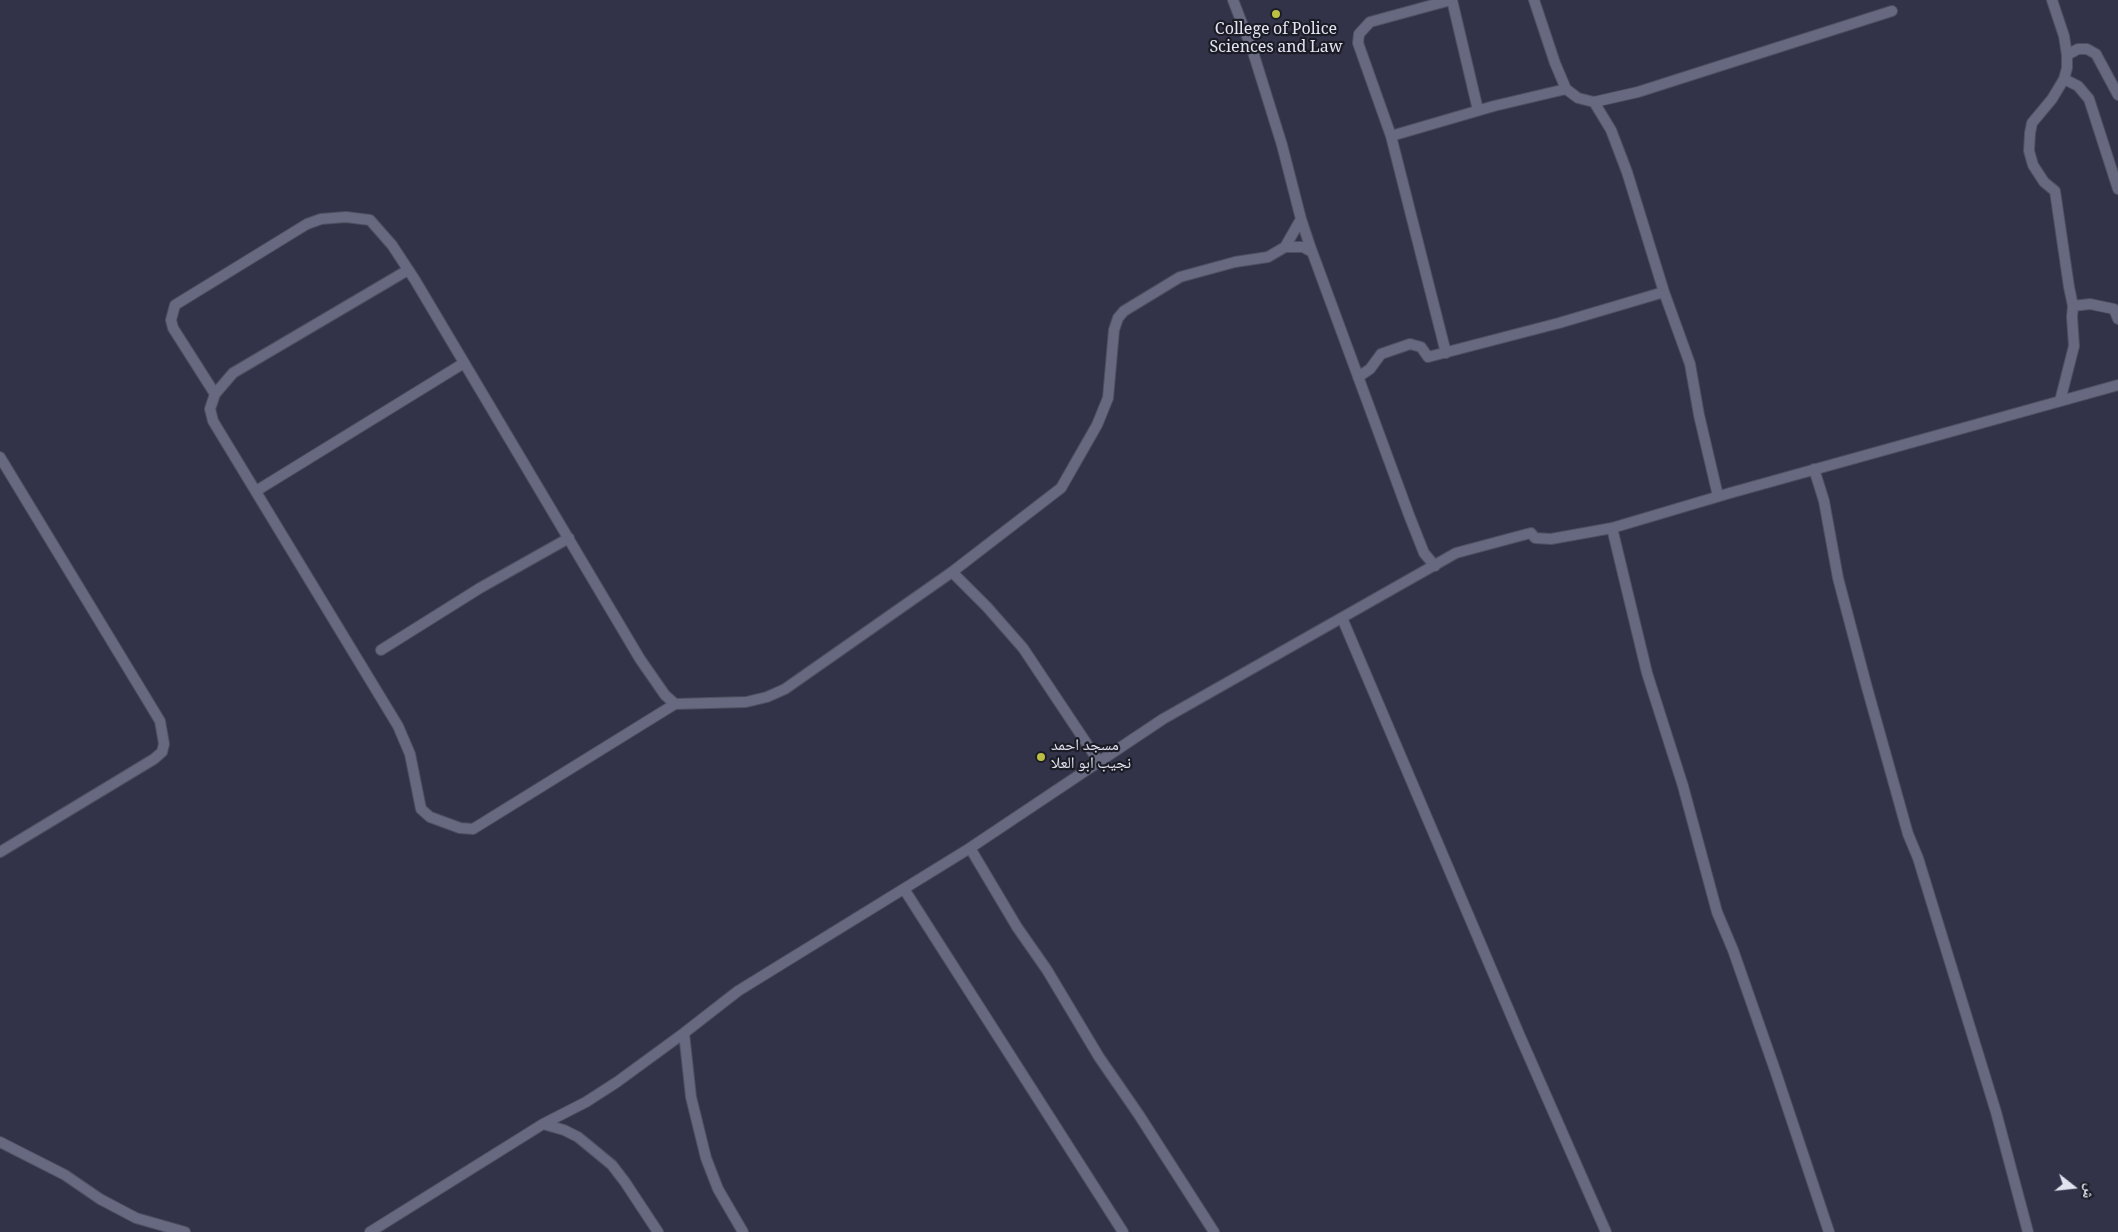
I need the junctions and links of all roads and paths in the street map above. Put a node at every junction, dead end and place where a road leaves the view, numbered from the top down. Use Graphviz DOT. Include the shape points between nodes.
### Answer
graph roads {
  1 [pos="1233,0"];
  2 [pos="1452,0"];
  3 [pos="1534,0"];
  4 [pos="2052,0"];
  5 [pos="1892,11"];
  6 [pos="2067,55"];
  7 [pos="2064,79"];
  8 [pos="1566,89"];
  9 [pos="2118,95"];
  10 [pos="1594,102"];
  11 [pos="1478,110"];
  12 [pos="1391,136"];
  13 [pos="2118,189"];
  14 [pos="1301,219"];
  15 [pos="1285,247"];
  16 [pos="1312,252"];
  17 [pos="408,270"];
  18 [pos="1664,292"];
  19 [pos="2074,306"];
  20 [pos="2118,319"];
  21 [pos="1446,353"];
  22 [pos="464,363"];
  23 [pos="1358,378"];
  24 [pos="2118,385"];
  25 [pos="215,394"];
  26 [pos="2060,401"];
  27 [pos="0,457"];
  28 [pos="1814,469"];
  29 [pos="256,492"];
  30 [pos="1718,496"];
  31 [pos="1612,528"];
  32 [pos="569,538"];
  33 [pos="1435,566"];
  34 [pos="952,572"];
  35 [pos="1342,618"];
  36 [pos="381,650"];
  37 [pos="675,704"];
  38 [pos="1099,762"];
  39 [pos="970,848"];
  40 [pos="0,852"];
  41 [pos="904,889"];
  42 [pos="684,1033"];
  43 [pos="543,1124"];
  44 [pos="0,1142"];
  45 [pos="184,1232"];
  46 [pos="370,1232"];
  47 [pos="658,1232"];
  48 [pos="743,1232"];
  49 [pos="1123,1232"];
  50 [pos="1214,1232"];
  51 [pos="1606,1232"];
  52 [pos="1829,1232"];
  53 [pos="2028,1232"];
  1 -- 14 [label="street" via="1282,145"];
  2 -- 11 [label="street"];
  2 -- 12 [label="street" via="1370,22 1359,34 1358,43"];
  3 -- 8 [label="street"];
  4 -- 6 [label="street"];
  5 -- 10 [label="street" via="1638,92"];
  6 -- 7 [label="street"];
  6 -- 9 [label="street" via="2078,49 2096,54"];
  7 -- 13 [label="street" via="2078,86 2089,99"];
  7 -- 19 [label="street" via="2032,122 2029,151 2044,182 2055,191"];
  8 -- 10 [label="street" via="1578,98"];
  8 -- 11 [label="street"];
  10 -- 18 [label="street" via="1610,130 1627,172"];
  11 -- 12 [label="street"];
  12 -- 21 [label="street"];
  14 -- 15 [label="street"];
  14 -- 16 [label="street"];
  15 -- 16 [label="street" via="1303,247"];
  15 -- 34 [label="street" via="1268,256 1180,277 1124,311 1114,330 1108,398 1098,425 1071,473 1047,500"];
  16 -- 23 [label="street"];
  17 -- 22 [label="street"];
  17 -- 25 [label="street" via="233,374"];
  17 -- 25 [label="street" via="370,220 346,217 321,219 307,224 182,300 172,312 173,328"];
  18 -- 21 [label="street" via="1559,324"];
  18 -- 30 [label="street" via="1690,364"];
  19 -- 20 [label="street" via="2090,304 2114,309"];
  19 -- 26 [label="street" via="2074,346"];
  21 -- 23 [label="street" via="1428,357 1421,347 1410,344 1381,354"];
  22 -- 29 [label="street"];
  22 -- 32 [label="street"];
  23 -- 33 [label="street" via="1424,553"];
  24 -- 26 [label="street"];
  25 -- 29 [label="street" via="210,409 213,421"];
  26 -- 28 [label="street"];
  27 -- 40 [label="street" via="160,721 164,744 162,752 154,759"];
  28 -- 30 [label="street"];
  28 -- 53 [label="street" via="1824,501 1838,578 1908,834 1994,1105"];
  29 -- 37 [label="street" via="398,726 410,754 421,809 430,817 460,828 473,829"];
  30 -- 31 [label="street"];
  31 -- 33 [label="street" via="1550,539 1535,538 1531,533 1456,554"];
  31 -- 52 [label="street" via="1647,673 1683,786 1717,912 1769,1051"];
  32 -- 36 [label="street" via="480,588"];
  32 -- 37 [label="street" via="640,659 664,695"];
  33 -- 35 [label="street"];
  34 -- 37 [label="street" via="785,689 746,702"];
  34 -- 38 [label="street" via="1023,648"];
  35 -- 38 [label="street" via="1163,719"];
  35 -- 51 [label="street"];
  38 -- 39 [label="street"];
  39 -- 41 [label="street"];
  39 -- 50 [label="street" via="1099,1057"];
  41 -- 42 [label="street" via="738,991"];
  41 -- 49 [label="street"];
  42 -- 43 [label="street" via="617,1082"];
  42 -- 48 [label="street" via="691,1097 706,1158 718,1189"];
  43 -- 46 [label="street"];
  43 -- 47 [label="street" via="578,1137 612,1165"];
  44 -- 45 [label="street" via="136,1218"];
}
